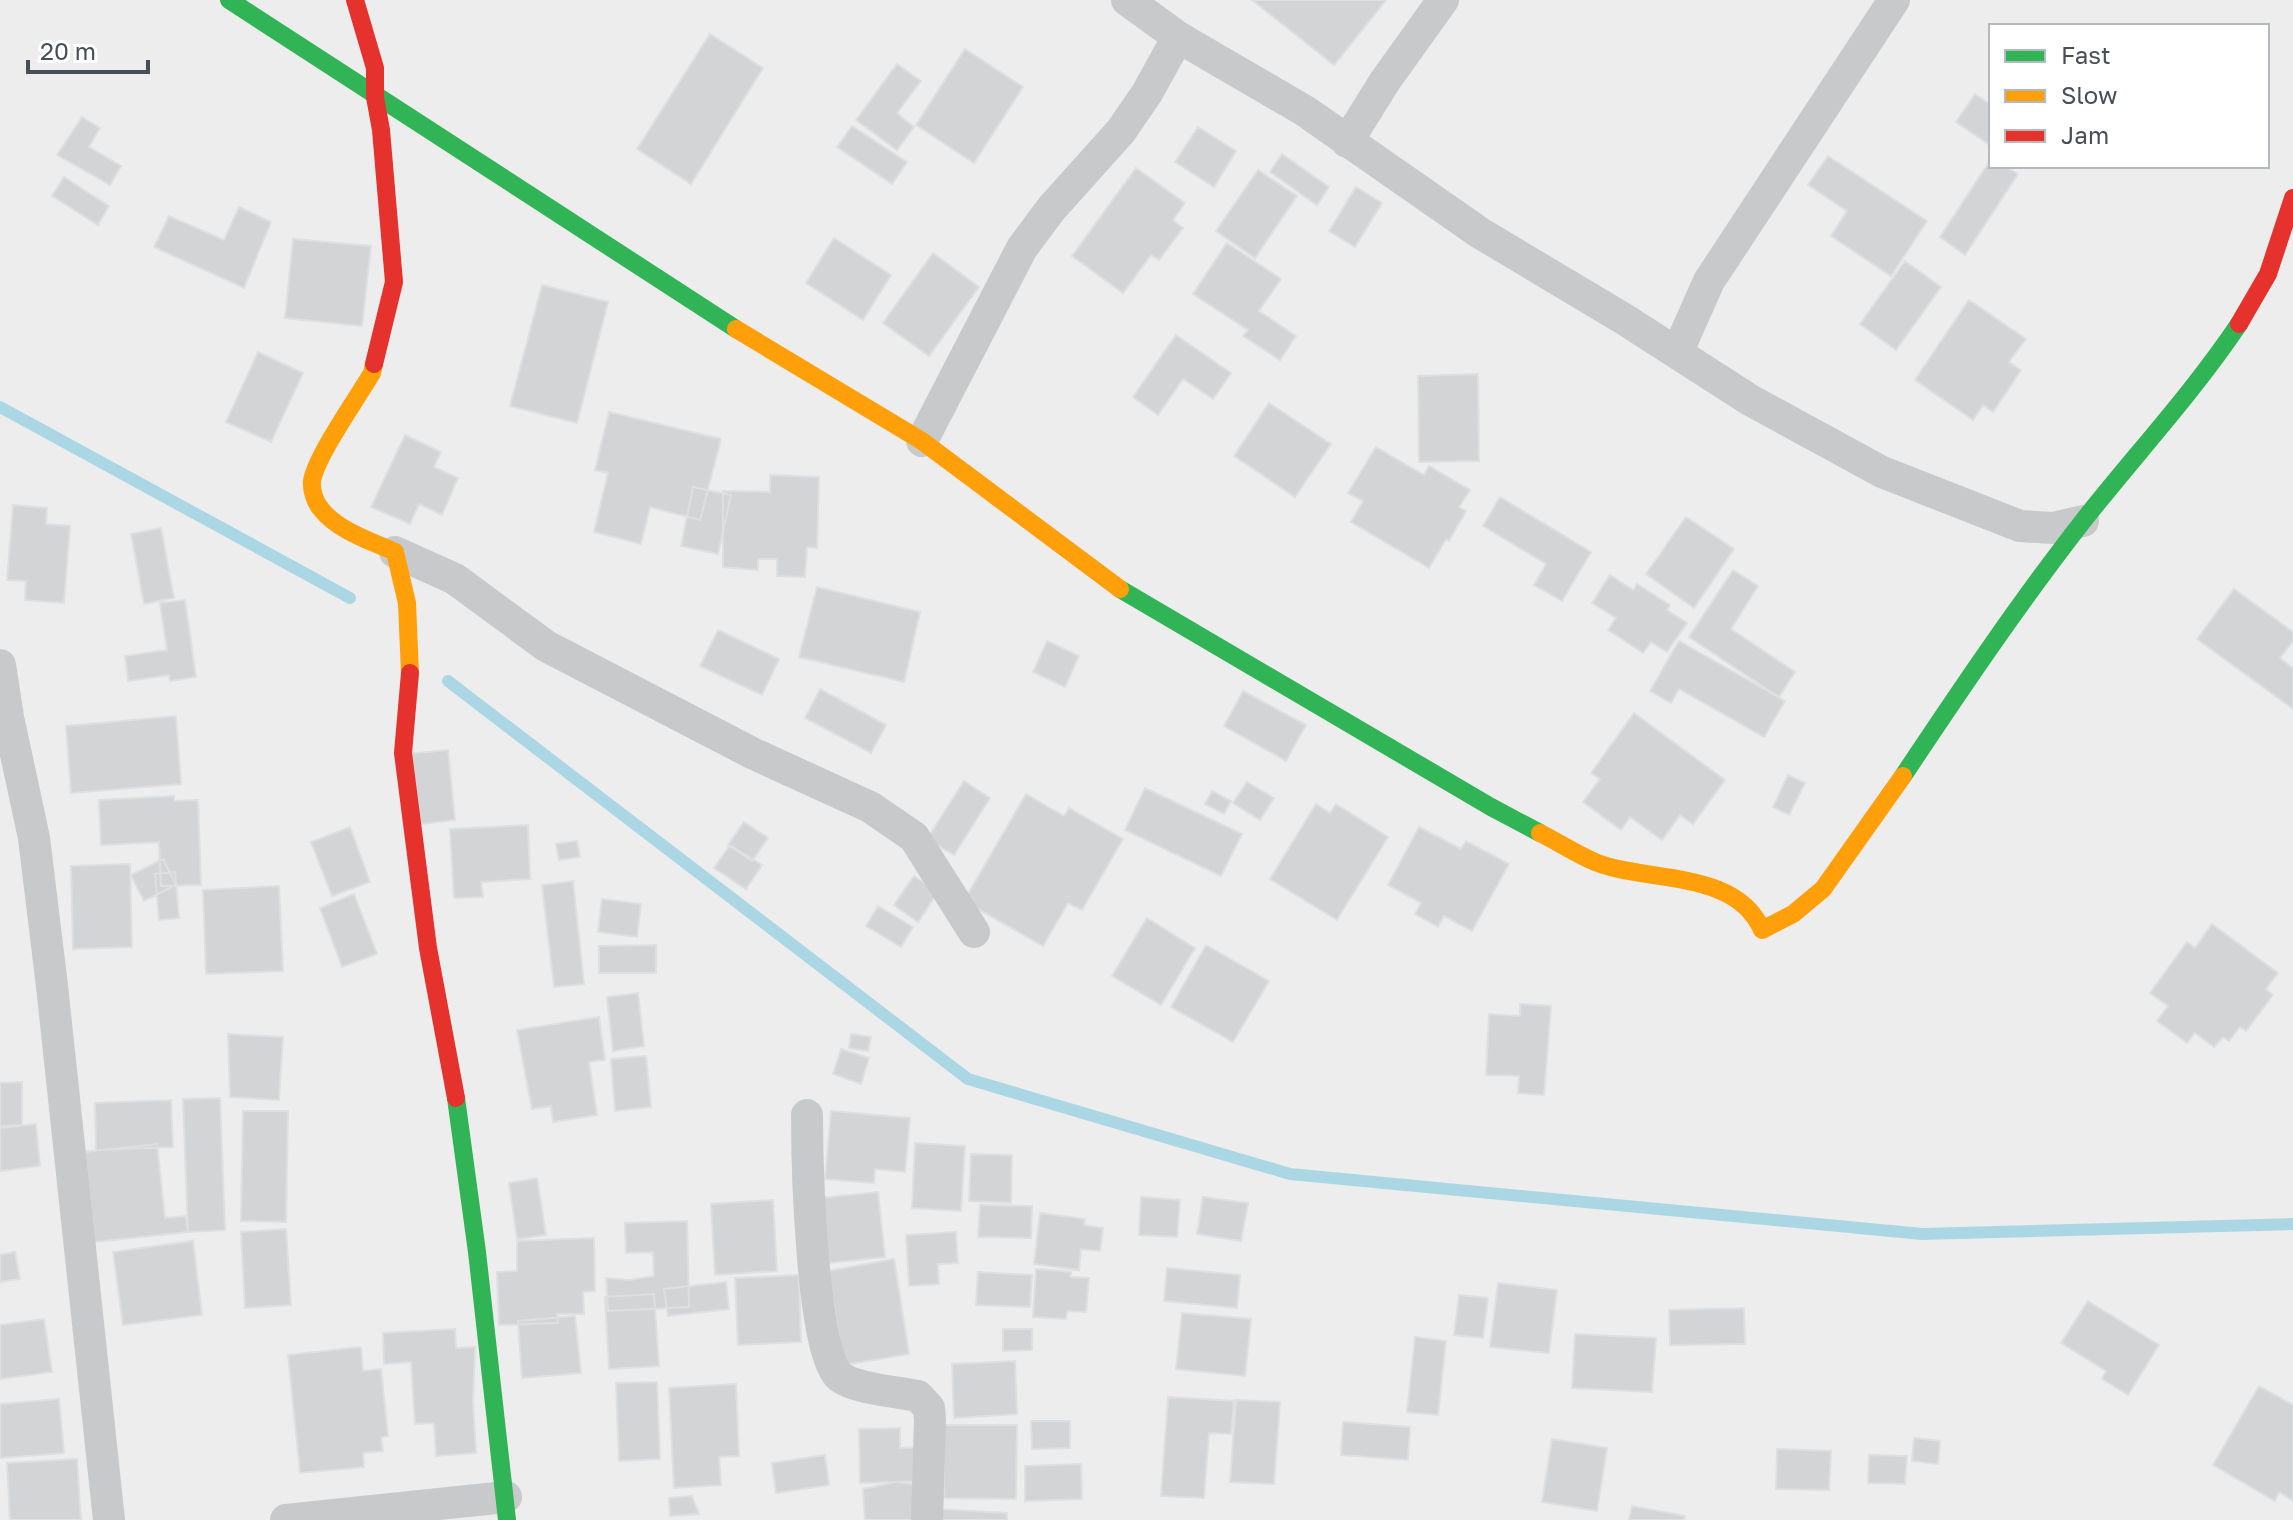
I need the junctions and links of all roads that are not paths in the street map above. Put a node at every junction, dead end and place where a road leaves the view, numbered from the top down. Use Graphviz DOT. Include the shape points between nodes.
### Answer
graph roads {
  1 [pos="229,0"];
  2 [pos="355,0"];
  3 [pos="1127,0"];
  4 [pos="1443,0"];
  5 [pos="1894,0"];
  6 [pos="1178,37"];
  7 [pos="375,97"];
  8 [pos="1347,142"];
  9 [pos="2293,198"];
  10 [pos="1677,353"];
  11 [pos="922,441"];
  12 [pos="2083,521"];
  13 [pos="395,552"];
  14 [pos="0,665"];
  15 [pos="10,725"];
  16 [pos="0,756"];
  17 [pos="974,932"];
  18 [pos="807,1115"];
  19 [pos="506,1508"];
  20 [pos="109,1520"];
  21 [pos="286,1520"];
  22 [pos="927,1520"];
  1 -- 7 [label="street"];
  2 -- 7 [label="street" via="375,68"];
  3 -- 6 [label="street"];
  4 -- 8 [label="street"];
  5 -- 10 [label="street" via="1709,281"];
  6 -- 8 [label="street" via="1305,111"];
  6 -- 11 [label="street" via="1121,131 1022,248"];
  7 -- 11 [label="street" via="735,329"];
  7 -- 13 [label="street" via="394,282 372,373 310,478 310,487 324,515"];
  8 -- 10 [label="street" via="1480,233"];
  9 -- 12 [label="street" via="2268,274 2243,318 2172,415"];
  10 -- 12 [label="street" via="1882,472 2020,526 2053,528"];
  11 -- 12 [label="street" via="1109,583 1491,807 1597,863 1704,885 1741,901 1762,930 1793,914 1823,889 1996,637"];
  13 -- 17 [label="street" via="455,579 546,646 740,747 870,807 914,837"];
  13 -- 19 [label="street" via="407,603 411,659 403,753 428,948 458,1115"];
  14 -- 15 [label="street"];
  15 -- 16 [label="street"];
  15 -- 20 [label="street" via="34,838"];
  18 -- 22 [label="street" via="807,1191 830,1362 840,1377 926,1402"];
  19 -- 21 [label="street"];
}
